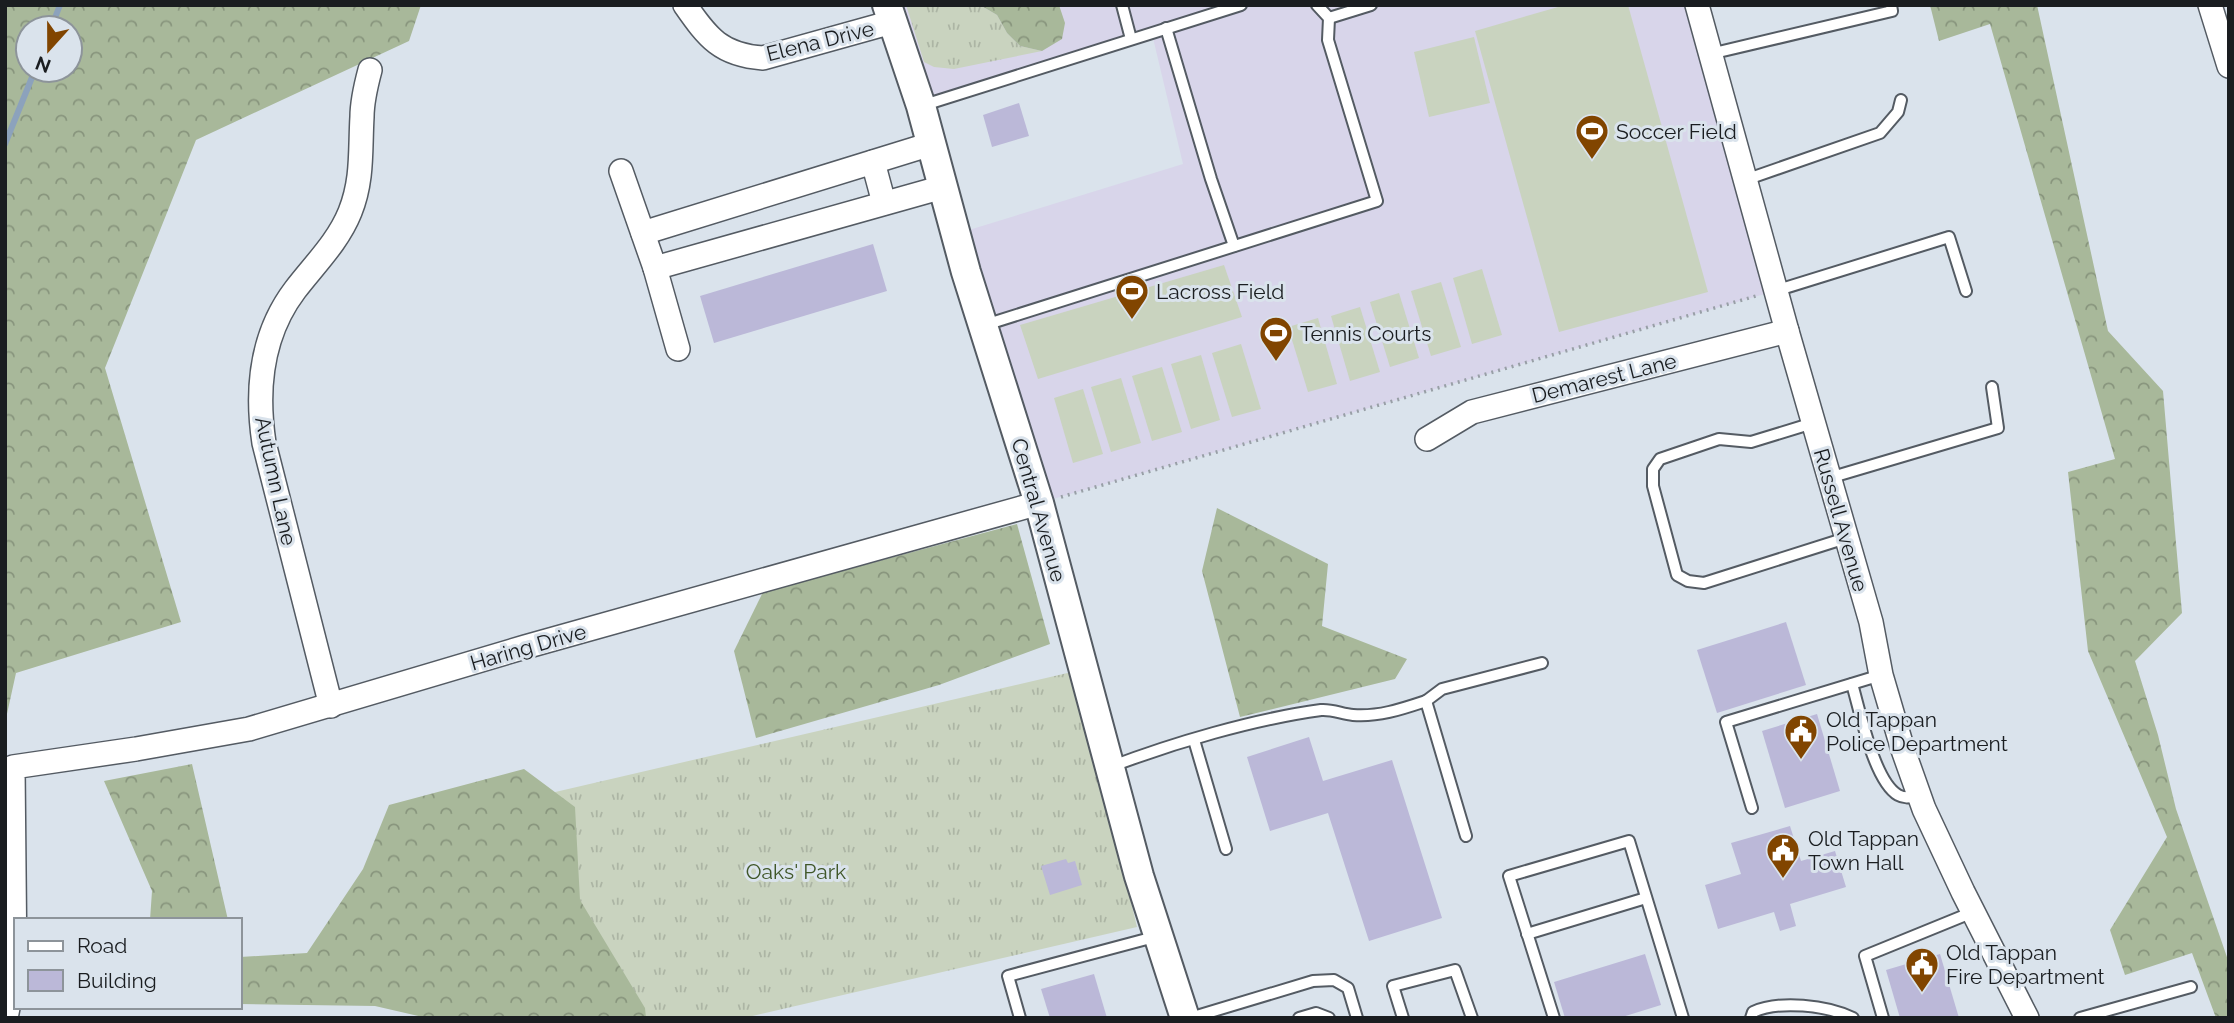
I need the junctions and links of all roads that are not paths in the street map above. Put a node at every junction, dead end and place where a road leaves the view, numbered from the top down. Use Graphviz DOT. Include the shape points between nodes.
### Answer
graph roads {
  1 [pos="685,5"];
  2 [pos="1122,5"];
  3 [pos="1241,5"];
  4 [pos="1317,5"];
  5 [pos="1371,5"];
  6 [pos="1697,5"];
  7 [pos="2210,5"];
  8 [pos="1891,8"];
  9 [pos="889,14"];
  10 [pos="1329,18"];
  11 [pos="1166,27"];
  12 [pos="1132,39"];
  13 [pos="1710,54"];
  14 [pos="2229,66"];
  15 [pos="370,70"];
  16 [pos="1901,100"];
  17 [pos="921,106"];
  18 [pos="932,144"];
  19 [pos="873,162"];
  20 [pos="621,171"];
  21 [pos="1745,180"];
  22 [pos="943,187"];
  23 [pos="764,195"];
  24 [pos="884,203"];
  25 [pos="643,233"];
  26 [pos="776,234"];
  27 [pos="1234,246"];
  28 [pos="655,268"];
  29 [pos="1775,290"];
  30 [pos="1966,291"];
  31 [pos="983,325"];
  32 [pos="1787,331"];
  33 [pos="678,349"];
  34 [pos="1992,387"];
  35 [pos="1813,423"];
  36 [pos="1427,439"];
  37 [pos="1829,478"];
  38 [pos="1039,503"];
  39 [pos="1846,538"];
  40 [pos="1542,663"];
  41 [pos="1881,675"];
  42 [pos="1852,684"];
  43 [pos="1426,701"];
  44 [pos="331,706"];
  45 [pos="1194,740"];
  46 [pos="1110,767"];
  47 [pos="1920,796"];
  48 [pos="1752,808"];
  49 [pos="1466,836"];
  50 [pos="1226,849"];
  51 [pos="1646,898"];
  52 [pos="1973,912"];
  53 [pos="14,918"];
  54 [pos="1527,934"];
  55 [pos="1158,936"];
  56 [pos="14,977"];
  57 [pos="2191,987"];
  58 [pos="6,1018"];
  59 [pos="1020,1018"];
  60 [pos="1185,1018"];
  61 [pos="1190,1018"];
  62 [pos="1299,1018"];
  63 [pos="1329,1018"];
  64 [pos="1357,1018"];
  65 [pos="1404,1018"];
  66 [pos="1472,1018"];
  67 [pos="1554,1018"];
  68 [pos="1683,1018"];
  69 [pos="1751,1018"];
  70 [pos="1853,1018"];
  71 [pos="1883,1018"];
  72 [pos="2027,1018"];
  73 [pos="2080,1018"];
  1 -- 9 [label="street, Elena Drive" via="720,46 741,56 763,58"];
  2 -- 12 [label="lane"];
  3 -- 11 [label="lane"];
  4 -- 10 [label="lane"];
  5 -- 10 [label="lane"];
  6 -- 13 [label="street, Russell Avenue"];
  7 -- 14 [label="street"];
  8 -- 13 [label="lane"];
  9 -- 17 [label="street, Central Avenue"];
  10 -- 27 [label="lane" via="1328,40 1377,201"];
  11 -- 12 [label="lane"];
  11 -- 27 [label="lane"];
  12 -- 17 [label="lane"];
  13 -- 21 [label="street, Russell Avenue"];
  15 -- 44 [label="street, Autumn Lane" via="362,115 362,162 349,214 337,238 277,319 260,383 264,443"];
  16 -- 21 [label="lane" via="1891,123 1880,133"];
  17 -- 18 [label="street, Central Avenue"];
  18 -- 19 [label="street"];
  18 -- 22 [label="street, Central Avenue"];
  19 -- 23 [label="street"];
  19 -- 24 [label="street"];
  20 -- 25 [label="street"];
  21 -- 29 [label="street, Russell Avenue"];
  22 -- 24 [label="street"];
  22 -- 31 [label="street, Central Avenue"];
  23 -- 25 [label="street"];
  23 -- 26 [label="street"];
  24 -- 26 [label="street"];
  25 -- 28 [label="street"];
  26 -- 28 [label="street"];
  27 -- 31 [label="lane"];
  28 -- 33 [label="street"];
  29 -- 30 [label="lane" via="1949,237"];
  29 -- 32 [label="street, Russell Avenue"];
  31 -- 38 [label="street, Central Avenue"];
  32 -- 35 [label="street, Russell Avenue"];
  32 -- 36 [label="street, Demarest Lane" via="1472,411"];
  34 -- 37 [label="lane" via="1998,428"];
  35 -- 37 [label="street, Russell Avenue"];
  35 -- 39 [label="lane" via="1751,442 1719,439 1660,459 1653,469 1653,486 1677,575 1704,583"];
  37 -- 39 [label="street, Russell Avenue"];
  38 -- 44 [label="street, Haring Drive" via="524,647"];
  38 -- 46 [label="street, Central Avenue"];
  39 -- 41 [label="street, Russell Avenue"];
  40 -- 43 [label="lane" via="1442,689"];
  41 -- 42 [label="lane"];
  41 -- 47 [label="street, Russell Avenue"];
  42 -- 47 [label="lane" via="1880,776 1898,795"];
  42 -- 48 [label="lane" via="1726,722"];
  43 -- 45 [label="lane" via="1385,714 1326,710 1298,714"];
  43 -- 49 [label="lane"];
  44 -- 53 [label="street, Haring Drive" via="249,729 13,767"];
  45 -- 46 [label="lane"];
  45 -- 50 [label="lane"];
  46 -- 55 [label="street, Central Avenue"];
  47 -- 52 [label="street, Russell Avenue"];
  51 -- 54 [label="lane"];
  51 -- 54 [label="lane" via="1629,841 1509,876"];
  51 -- 68 [label="lane"];
  52 -- 71 [label="lane" via="1865,956"];
  52 -- 72 [label="street, Russell Avenue"];
  54 -- 67 [label="lane"];
  55 -- 59 [label="lane" via="1008,976"];
  55 -- 60 [label="street, Central Avenue"];
  56 -- 58 [label="street, Haring Drive"];
  57 -- 73 [label="lane"];
  61 -- 64 [label="lane" via="1313,981 1334,980 1348,988"];
  62 -- 63 [label="lane" via="1316,1013"];
  65 -- 66 [label="lane" via="1393,986 1455,970"];
  69 -- 70 [label="lane" via="1764,1007 1805,1006 1837,1010"];
}
